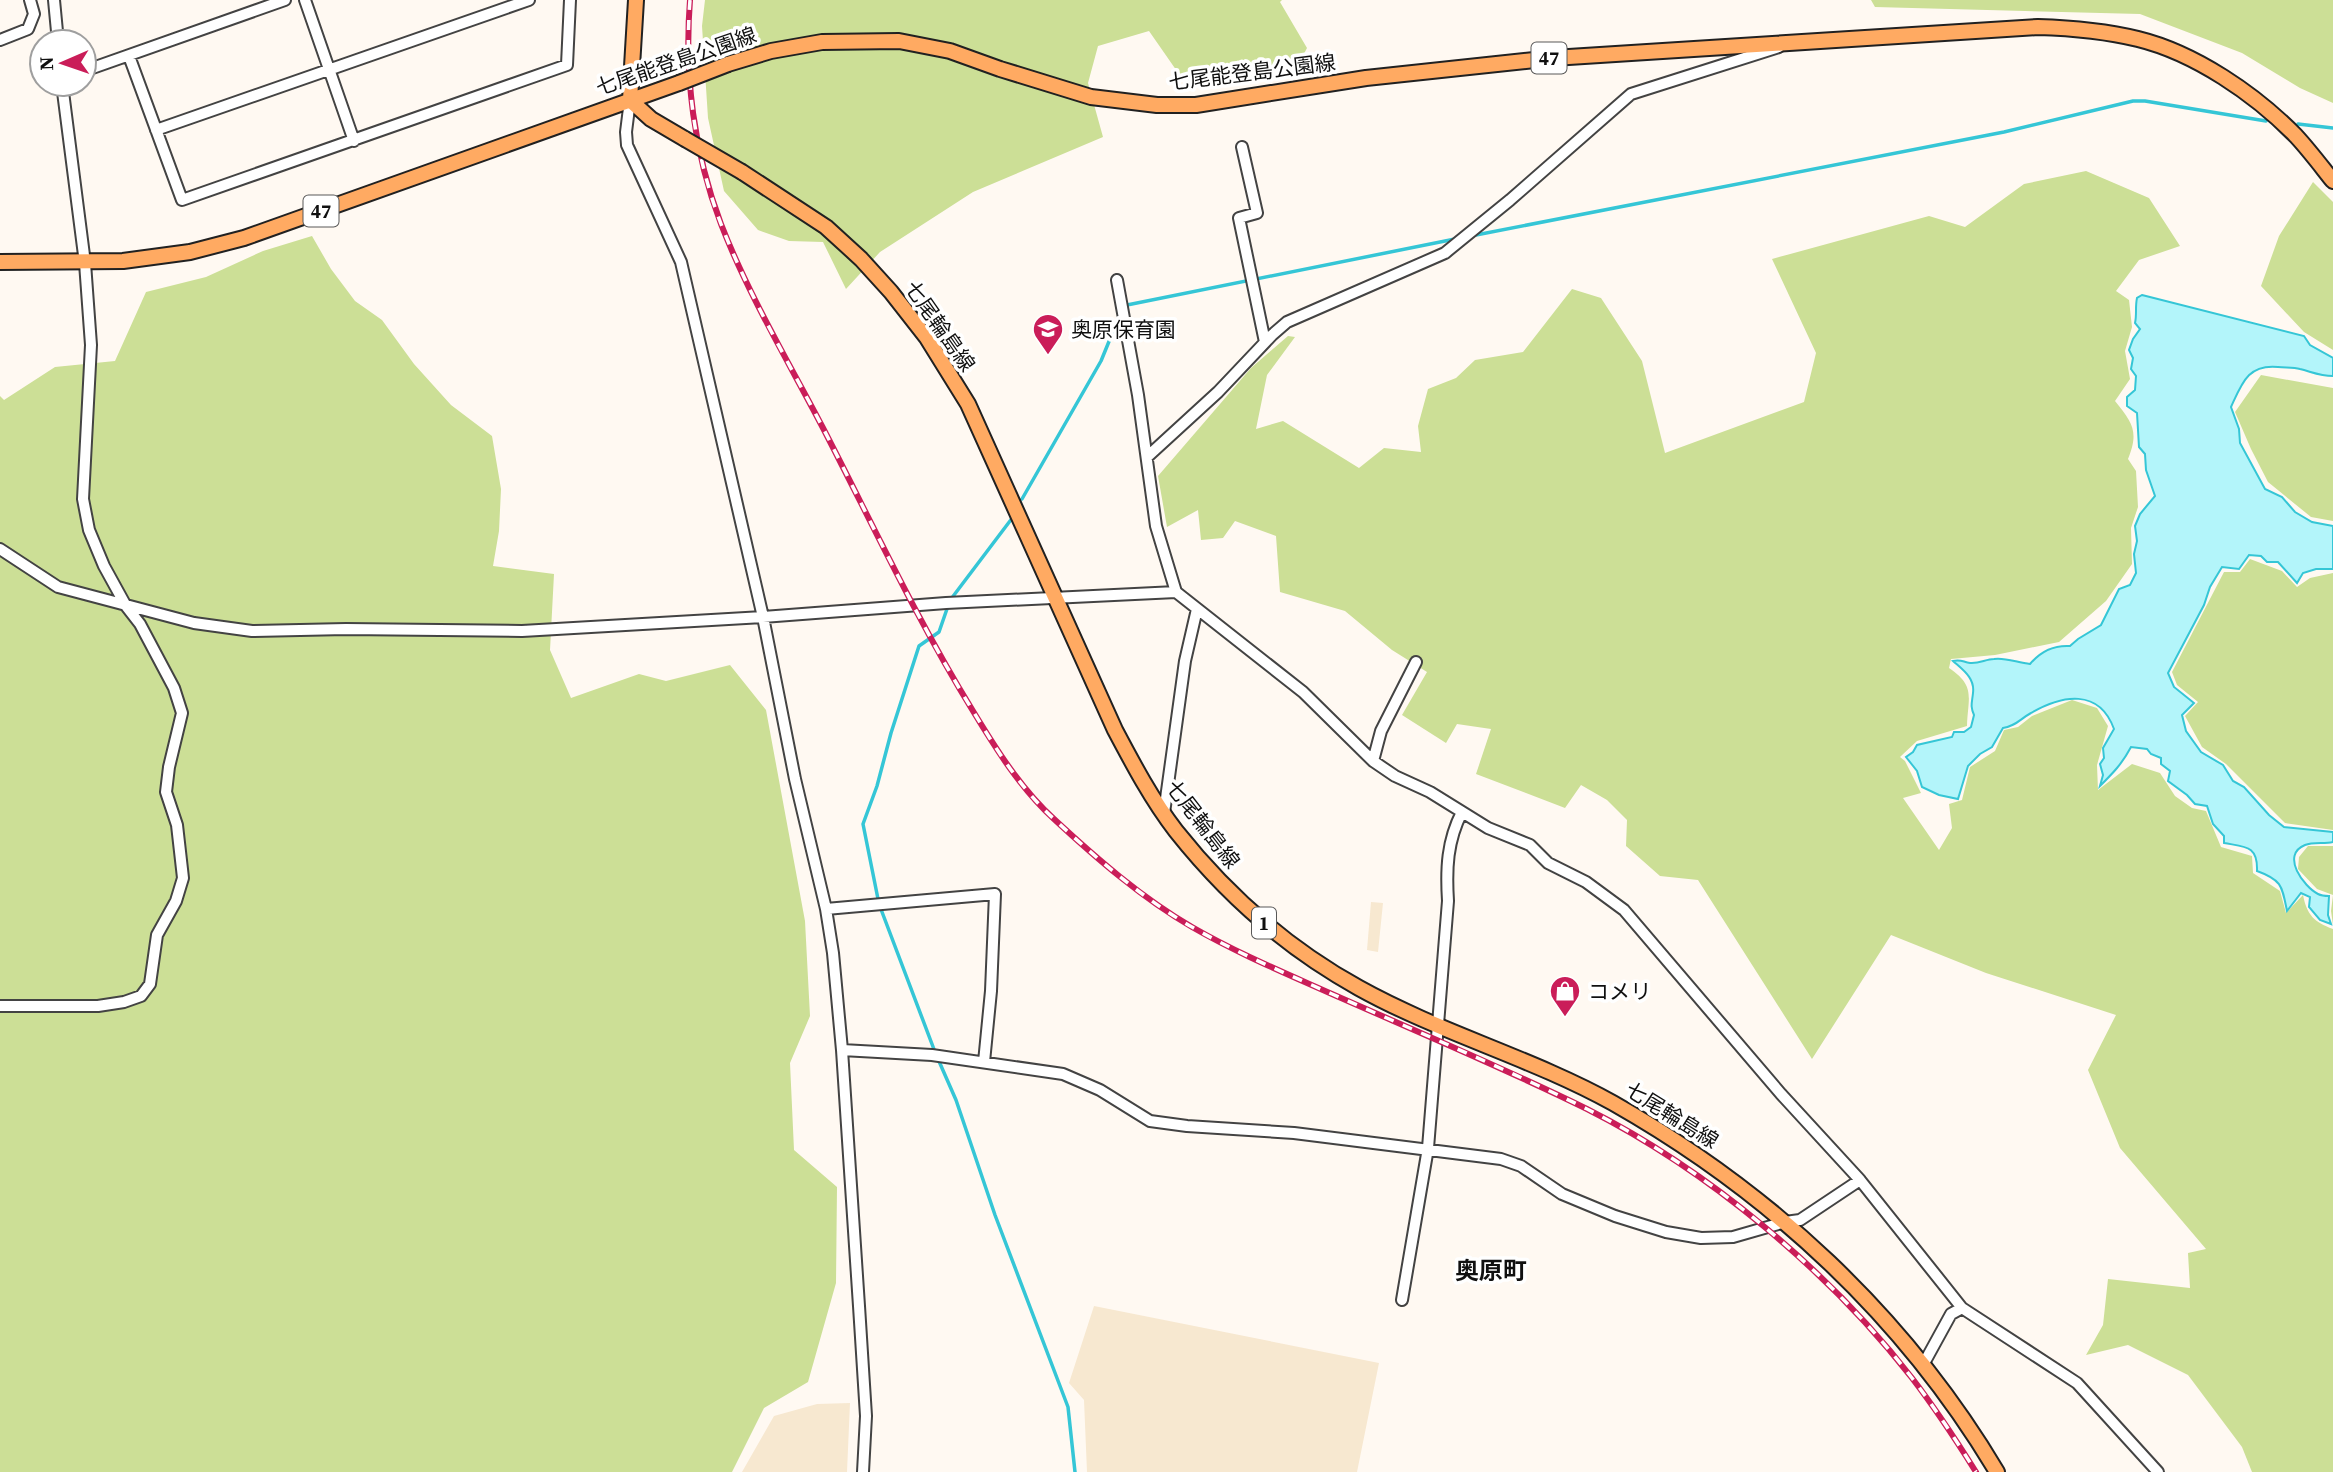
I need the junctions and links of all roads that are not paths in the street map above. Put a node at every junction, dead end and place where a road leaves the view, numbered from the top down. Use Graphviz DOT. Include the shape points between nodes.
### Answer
graph roads {
  1 [pos="30,0"];
  2 [pos="54,0"];
  3 [pos="285,0"];
  4 [pos="305,0"];
  5 [pos="529,0"];
  6 [pos="570,0"];
  7 [pos="636,0"];
  8 [pos="57,28"];
  9 [pos="0,40"];
  10 [pos="1796,42"];
  11 [pos="129,56"];
  12 [pos="98,66"];
  13 [pos="330,68"];
  14 [pos="64,98"];
  15 [pos="630,100"];
  16 [pos="156,130"];
  17 [pos="354,141"];
  18 [pos="1242,147"];
  19 [pos="2333,181"];
  20 [pos="0,262"];
  21 [pos="85,263"];
  22 [pos="1117,280"];
  23 [pos="1265,342"];
  24 [pos="1147,457"];
  25 [pos="0,549"];
  26 [pos="1176,592"];
  27 [pos="1056,597"];
  28 [pos="126,606"];
  29 [pos="1198,609"];
  30 [pos="763,617"];
  31 [pos="1416,662"];
  32 [pos="1373,761"];
  33 [pos="1462,812"];
  34 [pos="1164,813"];
  35 [pos="826,909"];
  36 [pos="0,1006"];
  37 [pos="1440,1025"];
  38 [pos="842,1050"];
  39 [pos="984,1062"];
  40 [pos="1428,1148"];
  41 [pos="1860,1180"];
  42 [pos="1785,1222"];
  43 [pos="1402,1300"];
  44 [pos="1962,1308"];
  45 [pos="1923,1365"];
  46 [pos="863,1472"];
  47 [pos="1997,1472"];
  48 [pos="2158,1472"];
  1 -- 9 [label="street" via="34,14 28,29"];
  2 -- 8 [label="street"];
  3 -- 11 [label="street"];
  4 -- 13 [label="street"];
  5 -- 13 [label="street"];
  6 -- 17 [label="street" via="567,65"];
  7 -- 15 [label="main road"];
  10 -- 15 [label="main road, 七尾能登島公園線 / 47, bridge" via="1553,58 1366,78 1196,105 1157,105 1091,97 950,51 899,41 839,40 728,64"];
  10 -- 19 [label="main road, 七尾能登島公園線 / 47" via="2038,27 2087,29 2140,40 2199,63 2250,94 2296,136"];
  10 -- 23 [label="street" via="1631,94 1445,253 1287,322"];
  11 -- 12 [label="street"];
  11 -- 16 [label="street"];
  13 -- 16 [label="street"];
  13 -- 17 [label="street"];
  14 -- 21 [label="street"];
  15 -- 21 [label="main road, 七尾能登島公園線 / 47" via="244,238 190,252"];
  15 -- 27 [label="main road, 七尾輪島線 / 1, bridge" via="651,119 826,227 891,292 927,338 968,404"];
  15 -- 30 [label="street" via="627,145 681,262"];
  16 -- 17 [label="street" via="181,200"];
  18 -- 23 [label="street" via="1257,214 1239,218"];
  20 -- 21 [label="main road, 七尾能登島公園線 / 47"];
  21 -- 28 [label="street" via="91,345 83,499 89,530"];
  22 -- 24 [label="street"];
  23 -- 24 [label="street"];
  24 -- 26 [label="street" via="1156,526"];
  25 -- 28 [label="street" via="58,587"];
  26 -- 27 [label="street"];
  26 -- 29 [label="street"];
  27 -- 30 [label="street"];
  27 -- 34 [label="main road, 七尾輪島線 / 1" via="1115,730"];
  28 -- 30 [label="street" via="194,623 253,631 522,631"];
  28 -- 36 [label="street" via="174,688 182,713 166,792 177,825 183,878 157,935 150,984 141,996 124,1002"];
  29 -- 32 [label="street" via="1303,692"];
  29 -- 34 [label="street" via="1185,661"];
  30 -- 35 [label="street"];
  31 -- 32 [label="street" via="1381,732"];
  32 -- 33 [label="street"];
  33 -- 37 [label="street" via="1446,864"];
  33 -- 41 [label="street" via="1530,845 1548,863 1586,882 1624,910"];
  34 -- 37 [label="main road, 七尾輪島線 / 1" via="1203,863 1266,925 1360,989"];
  35 -- 38 [label="street"];
  35 -- 39 [label="street" via="995,894"];
  37 -- 40 [label="street"];
  37 -- 42 [label="main road, 七尾輪島線 / 1" via="1610,1101 1708,1161"];
  38 -- 39 [label="street"];
  38 -- 46 [label="street" via="866,1416"];
  39 -- 40 [label="street" via="1063,1074 1100,1090 1150,1121"];
  40 -- 42 [label="street" via="1501,1159 1562,1195 1666,1231 1732,1237"];
  40 -- 43 [label="street"];
  41 -- 42 [label="street" via="1800,1220"];
  41 -- 44 [label="street"];
  42 -- 45 [label="main road, 七尾輪島線 / 1" via="1844,1275"];
  44 -- 45 [label="street" via="1951,1314"];
  44 -- 48 [label="street" via="2077,1383"];
  45 -- 47 [label="main road, 七尾輪島線 / 1"];
}
